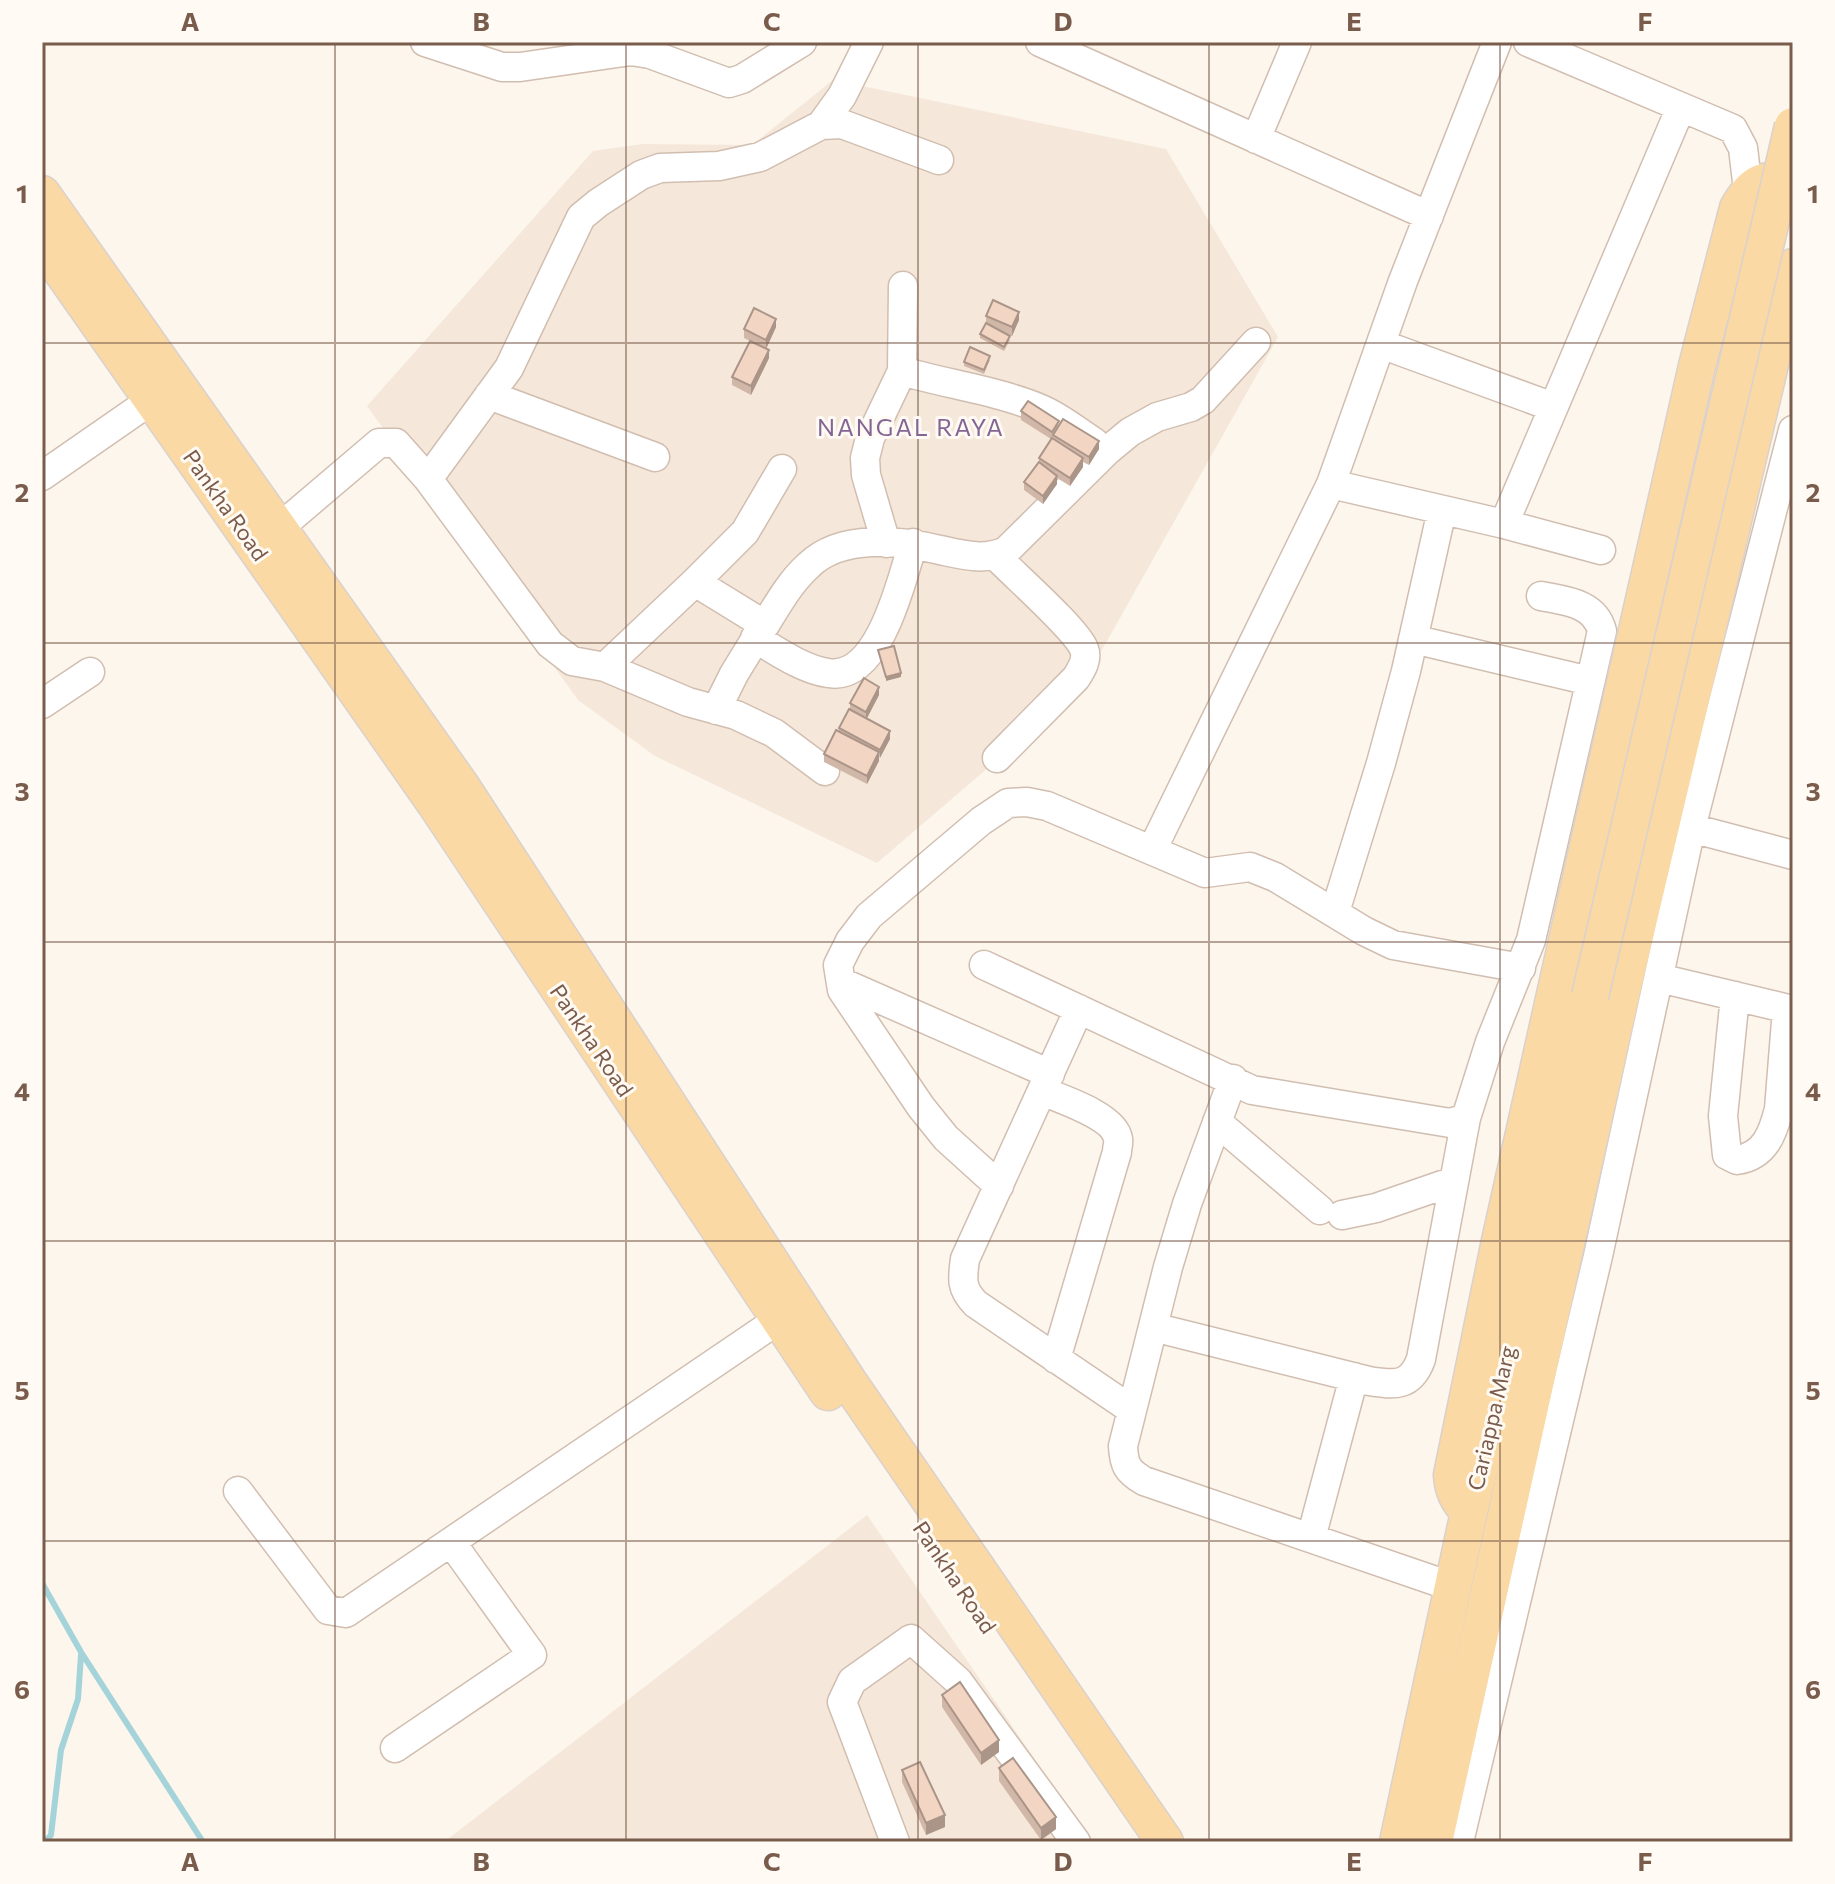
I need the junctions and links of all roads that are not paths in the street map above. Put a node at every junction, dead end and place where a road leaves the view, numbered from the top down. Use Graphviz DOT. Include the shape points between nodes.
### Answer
graph roads {
  1 [pos="425,42"];
  2 [pos="802,42"];
  3 [pos="869,42"];
  4 [pos="1040,42"];
  5 [pos="1297,42"];
  6 [pos="1497,42"];
  7 [pos="1528,42"];
  8 [pos="1681,107"];
  9 [pos="821,125"];
  10 [pos="1793,126"];
  11 [pos="1256,139"];
  12 [pos="939,160"];
  13 [pos="1793,185"];
  14 [pos="1748,190"];
  15 [pos="42,194"];
  16 [pos="1429,216"];
  17 [pos="42,243"];
  18 [pos="1793,267"];
  19 [pos="903,286"];
  20 [pos="1256,342"];
  21 [pos="1381,344"];
  22 [pos="902,371"];
  23 [pos="489,395"];
  24 [pos="153,399"];
  25 [pos="1553,407"];
  26 [pos="1793,430"];
  27 [pos="1107,451"];
  28 [pos="655,457"];
  29 [pos="782,469"];
  30 [pos="42,476"];
  31 [pos="428,479"];
  32 [pos="1331,484"];
  33 [pos="1442,510"];
  34 [pos="1504,524"];
  35 [pos="266,536"];
  36 [pos="900,543"];
  37 [pos="1601,550"];
  38 [pos="996,556"];
  39 [pos="695,582"];
  40 [pos="1541,596"];
  41 [pos="760,632"];
  42 [pos="1413,639"];
  43 [pos="605,667"];
  44 [pos="90,672"];
  45 [pos="1590,681"];
  46 [pos="42,704"];
  47 [pos="716,710"];
  48 [pos="997,758"];
  49 [pos="825,771"];
  50 [pos="1691,828"];
  51 [pos="1152,850"];
  52 [pos="1793,855"];
  53 [pos="1335,912"];
  54 [pos="984,965"];
  55 [pos="1521,968"];
  56 [pos="1659,978"];
  57 [pos="841,982"];
  58 [pos="1735,996"];
  59 [pos="1605,998"];
  60 [pos="1079,1009"];
  61 [pos="1790,1009"];
  62 [pos="1233,1079"];
  63 [pos="1046,1082"];
  64 [pos="1466,1118"];
  65 [pos="1217,1122"];
  66 [pos="1454,1181"];
  67 [pos="999,1186"];
  68 [pos="792,1318"];
  69 [pos="1153,1327"];
  70 [pos="1056,1359"];
  71 [pos="1354,1377"];
  72 [pos="1132,1410"];
  73 [pos="238,1491"];
  74 [pos="1469,1512"];
  75 [pos="1311,1538"];
  76 [pos="451,1542"];
  77 [pos="1453,1587"];
  78 [pos="395,1748"];
  79 [pos="895,1842"];
  80 [pos="1076,1842"];
  81 [pos="1136,1842"];
  82 [pos="1165,1842"];
  83 [pos="1187,1842"];
  84 [pos="1398,1842"];
  85 [pos="1434,1842"];
  86 [pos="1459,1842"];
  1 -- 2 [label="street" via="502,67 631,51 729,83"];
  3 -- 9 [label="street"];
  4 -- 11 [label="street"];
  5 -- 11 [label="street"];
  6 -- 16 [label="street"];
  7 -- 8 [label="street"];
  8 -- 14 [label="street" via="1739,135"];
  8 -- 25 [label="street"];
  9 -- 12 [label="street" via="842,124"];
  9 -- 23 [label="street" via="760,157 719,166 660,168 598,203 581,217 509,368"];
  10 -- 59 [label="main road, bridge"];
  11 -- 16 [label="street"];
  13 -- 14 [label="main road" via="1759,182"];
  14 -- 74 [label="main road" via="1738,208 1697,366 1500,1241 1452,1475 1453,1489"];
  15 -- 35 [label="main road, Pankha Road"];
  16 -- 21 [label="street"];
  17 -- 24 [label="main road, Pankha Road"];
  18 -- 59 [label="main road"];
  19 -- 22 [label="street"];
  20 -- 27 [label="street" via="1203,400 1157,417"];
  21 -- 25 [label="street"];
  21 -- 32 [label="street"];
  22 -- 27 [label="street" via="1043,409"];
  22 -- 36 [label="street" via="865,458 866,475"];
  23 -- 28 [label="street"];
  23 -- 31 [label="street"];
  24 -- 30 [label="street"];
  24 -- 35 [label="main road, Pankha Road"];
  25 -- 34 [label="street"];
  26 -- 50 [label="street"];
  27 -- 38 [label="street"];
  29 -- 39 [label="street" via="745,532"];
  31 -- 35 [label="street" via="396,443 379,443"];
  31 -- 43 [label="street" via="550,644 572,661"];
  32 -- 33 [label="street"];
  32 -- 51 [label="street"];
  33 -- 34 [label="street"];
  33 -- 42 [label="street"];
  34 -- 37 [label="street"];
  35 -- 68 [label="main road, Pankha Road" via="461,786"];
  36 -- 38 [label="street"];
  36 -- 41 [label="street" via="857,544 810,563"];
  36 -- 41 [label="street" via="887,626 846,672 829,674 803,664"];
  38 -- 48 [label="street" via="1085,650 1085,664 1076,678"];
  39 -- 41 [label="street"];
  39 -- 43 [label="street"];
  40 -- 45 [label="street" via="1590,609 1599,620 1602,631"];
  41 -- 47 [label="street"];
  42 -- 45 [label="street"];
  42 -- 53 [label="street"];
  43 -- 47 [label="street"];
  44 -- 46 [label="street"];
  45 -- 55 [label="street"];
  47 -- 49 [label="street" via="774,733"];
  50 -- 52 [label="street"];
  50 -- 56 [label="street"];
  51 -- 53 [label="street" via="1205,873 1250,867"];
  51 -- 57 [label="street" via="1047,806 1008,803 869,916 838,965"];
  53 -- 55 [label="street" via="1393,945"];
  54 -- 60 [label="street"];
  55 -- 64 [label="street"];
  56 -- 58 [label="street"];
  56 -- 86 [label="street"];
  57 -- 63 [label="street"];
  57 -- 67 [label="street" via="921,1107"];
  58 -- 61 [label="street"];
  58 -- 61 [label="street" via="1723,1116 1727,1155 1737,1160 1757,1154 1775,1123"];
  59 -- 74 [label="main road, Cariappa Marg"];
  59 -- 85 [label="main road, Cariappa Marg"];
  60 -- 62 [label="street"];
  60 -- 63 [label="street"];
  62 -- 64 [label="street" via="1255,1076 1452,1107"];
  62 -- 65 [label="street"];
  63 -- 67 [label="street"];
  63 -- 70 [label="street" via="1103,1118 1118,1138"];
  64 -- 66 [label="street"];
  65 -- 66 [label="street" via="1304,1199 1331,1212 1376,1208"];
  65 -- 69 [label="street" via="1183,1216"];
  66 -- 71 [label="street" via="1416,1373 1391,1384"];
  67 -- 70 [label="street" via="965,1259 964,1292"];
  68 -- 76 [label="street"];
  68 -- 81 [label="main road, Pankha Road"];
  68 -- 82 [label="main road" via="848,1381"];
  68 -- 83 [label="main road" via="861,1363"];
  69 -- 71 [label="street"];
  69 -- 72 [label="street"];
  70 -- 72 [label="street"];
  71 -- 75 [label="street"];
  72 -- 75 [label="street" via="1123,1446 1130,1473"];
  73 -- 76 [label="street" via="328,1610 346,1613"];
  74 -- 77 [label="main road, Cariappa Marg"];
  75 -- 77 [label="street"];
  76 -- 78 [label="street" via="532,1655"];
  77 -- 84 [label="main road, Cariappa Marg"];
  79 -- 80 [label="street" via="842,1702 852,1681 911,1639 958,1681"];
}
